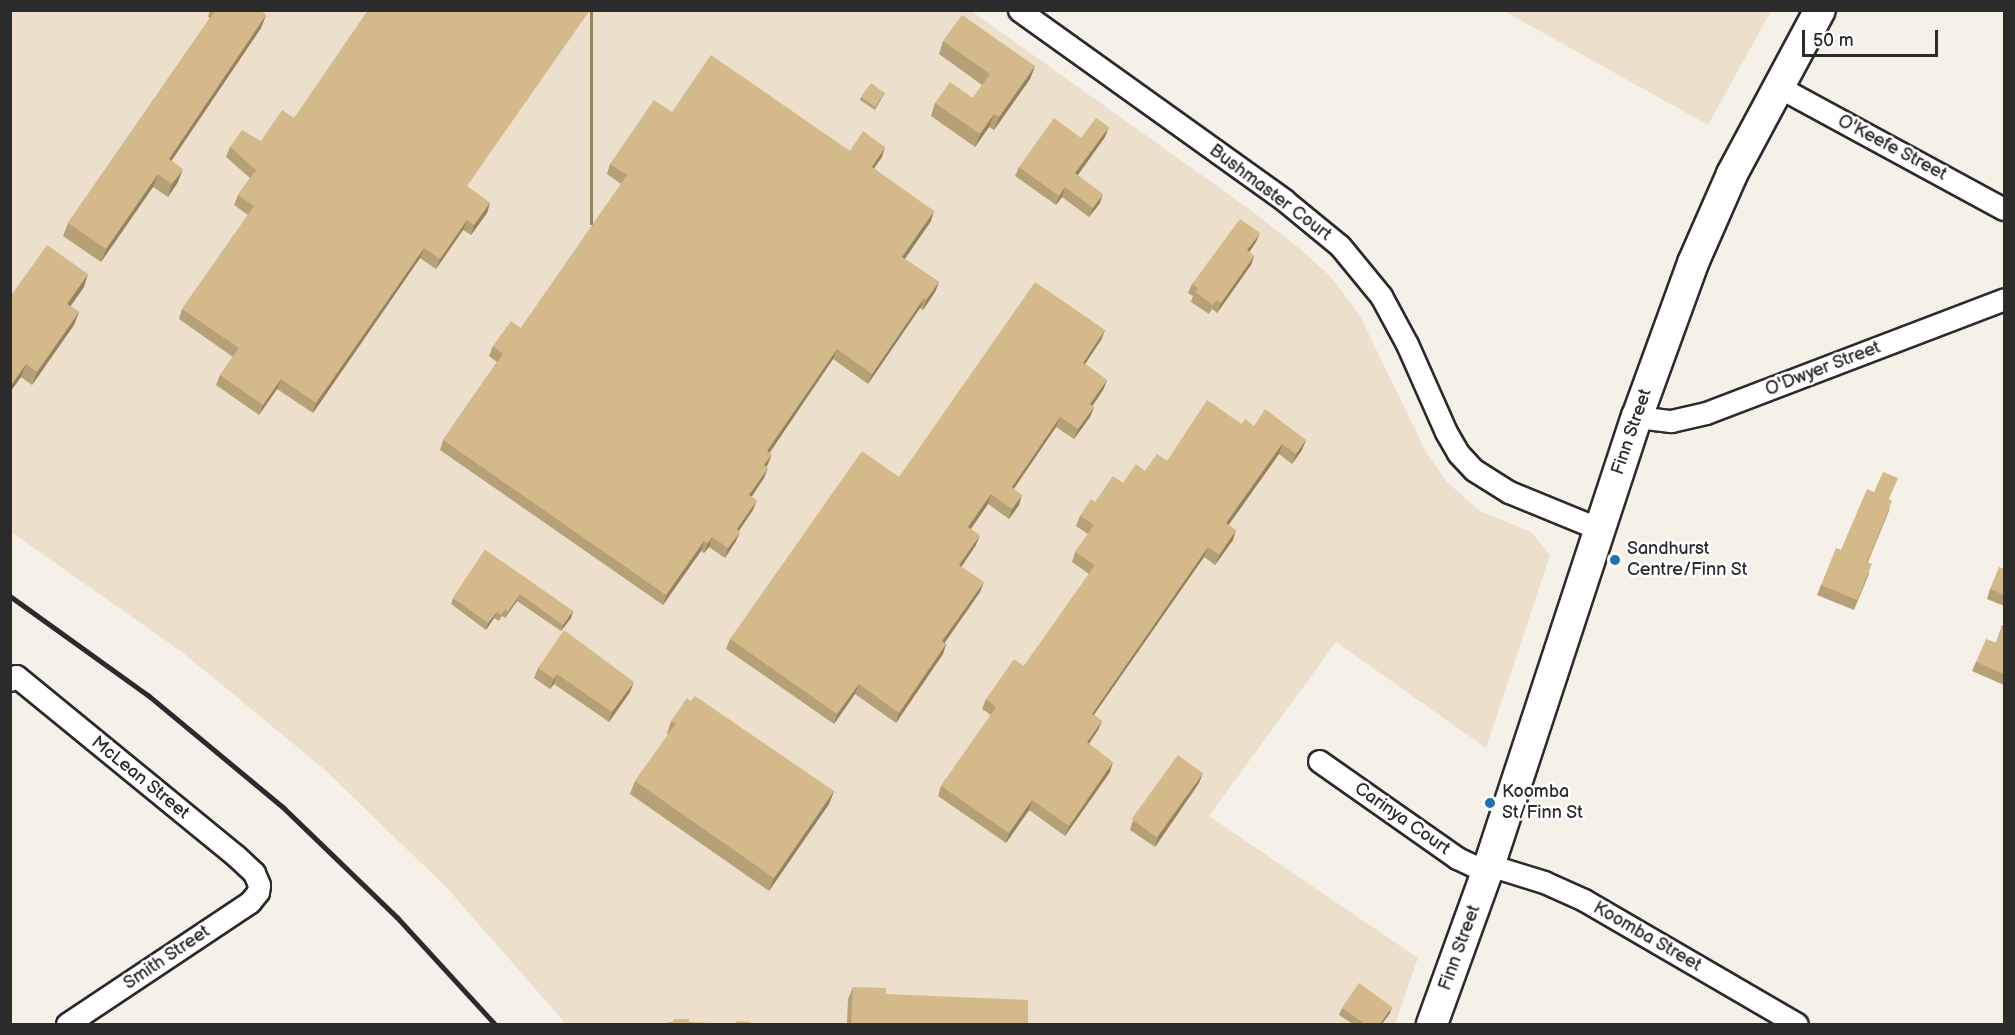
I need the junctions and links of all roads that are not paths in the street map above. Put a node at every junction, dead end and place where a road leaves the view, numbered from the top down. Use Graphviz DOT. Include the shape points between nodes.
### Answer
graph roads {
  1 [pos="1019,10"];
  2 [pos="1820,10"];
  3 [pos="1779,87"];
  4 [pos="2004,209"];
  5 [pos="2004,299"];
  6 [pos="1637,417"];
  7 [pos="1599,529"];
  8 [pos="13,678"];
  9 [pos="1319,761"];
  10 [pos="1488,868"];
  11 [pos="259,885"];
  12 [pos="68,1024"];
  13 [pos="1432,1024"];
  14 [pos="1445,1024"];
  15 [pos="1797,1024"];
  1 -- 7 [label="street, Bushmaster Court" via="1284,200 1340,246 1382,296 1446,432 1473,470 1509,492"];
  2 -- 3 [label="street, Finn Street"];
  3 -- 4 [label="street, O'Keefe Street"];
  3 -- 6 [label="street, Finn Street" via="1713,214"];
  5 -- 6 [label="street, O'Dwyer Street" via="1706,413 1671,421"];
  6 -- 7 [label="street, Finn Street"];
  7 -- 10 [label="street, Finn Street"];
  8 -- 11 [label="street, McLean Street" via="235,855 254,873"];
  9 -- 10 [label="street, Carinya Court" via="1457,858"];
  10 -- 13 [label="street, Finn Street"];
  10 -- 14 [label="street, Finn Street"];
  10 -- 15 [label="street, Koomba Street" via="1544,882 1584,900"];
  11 -- 12 [label="street, Smith Street" via="250,902"];
}
